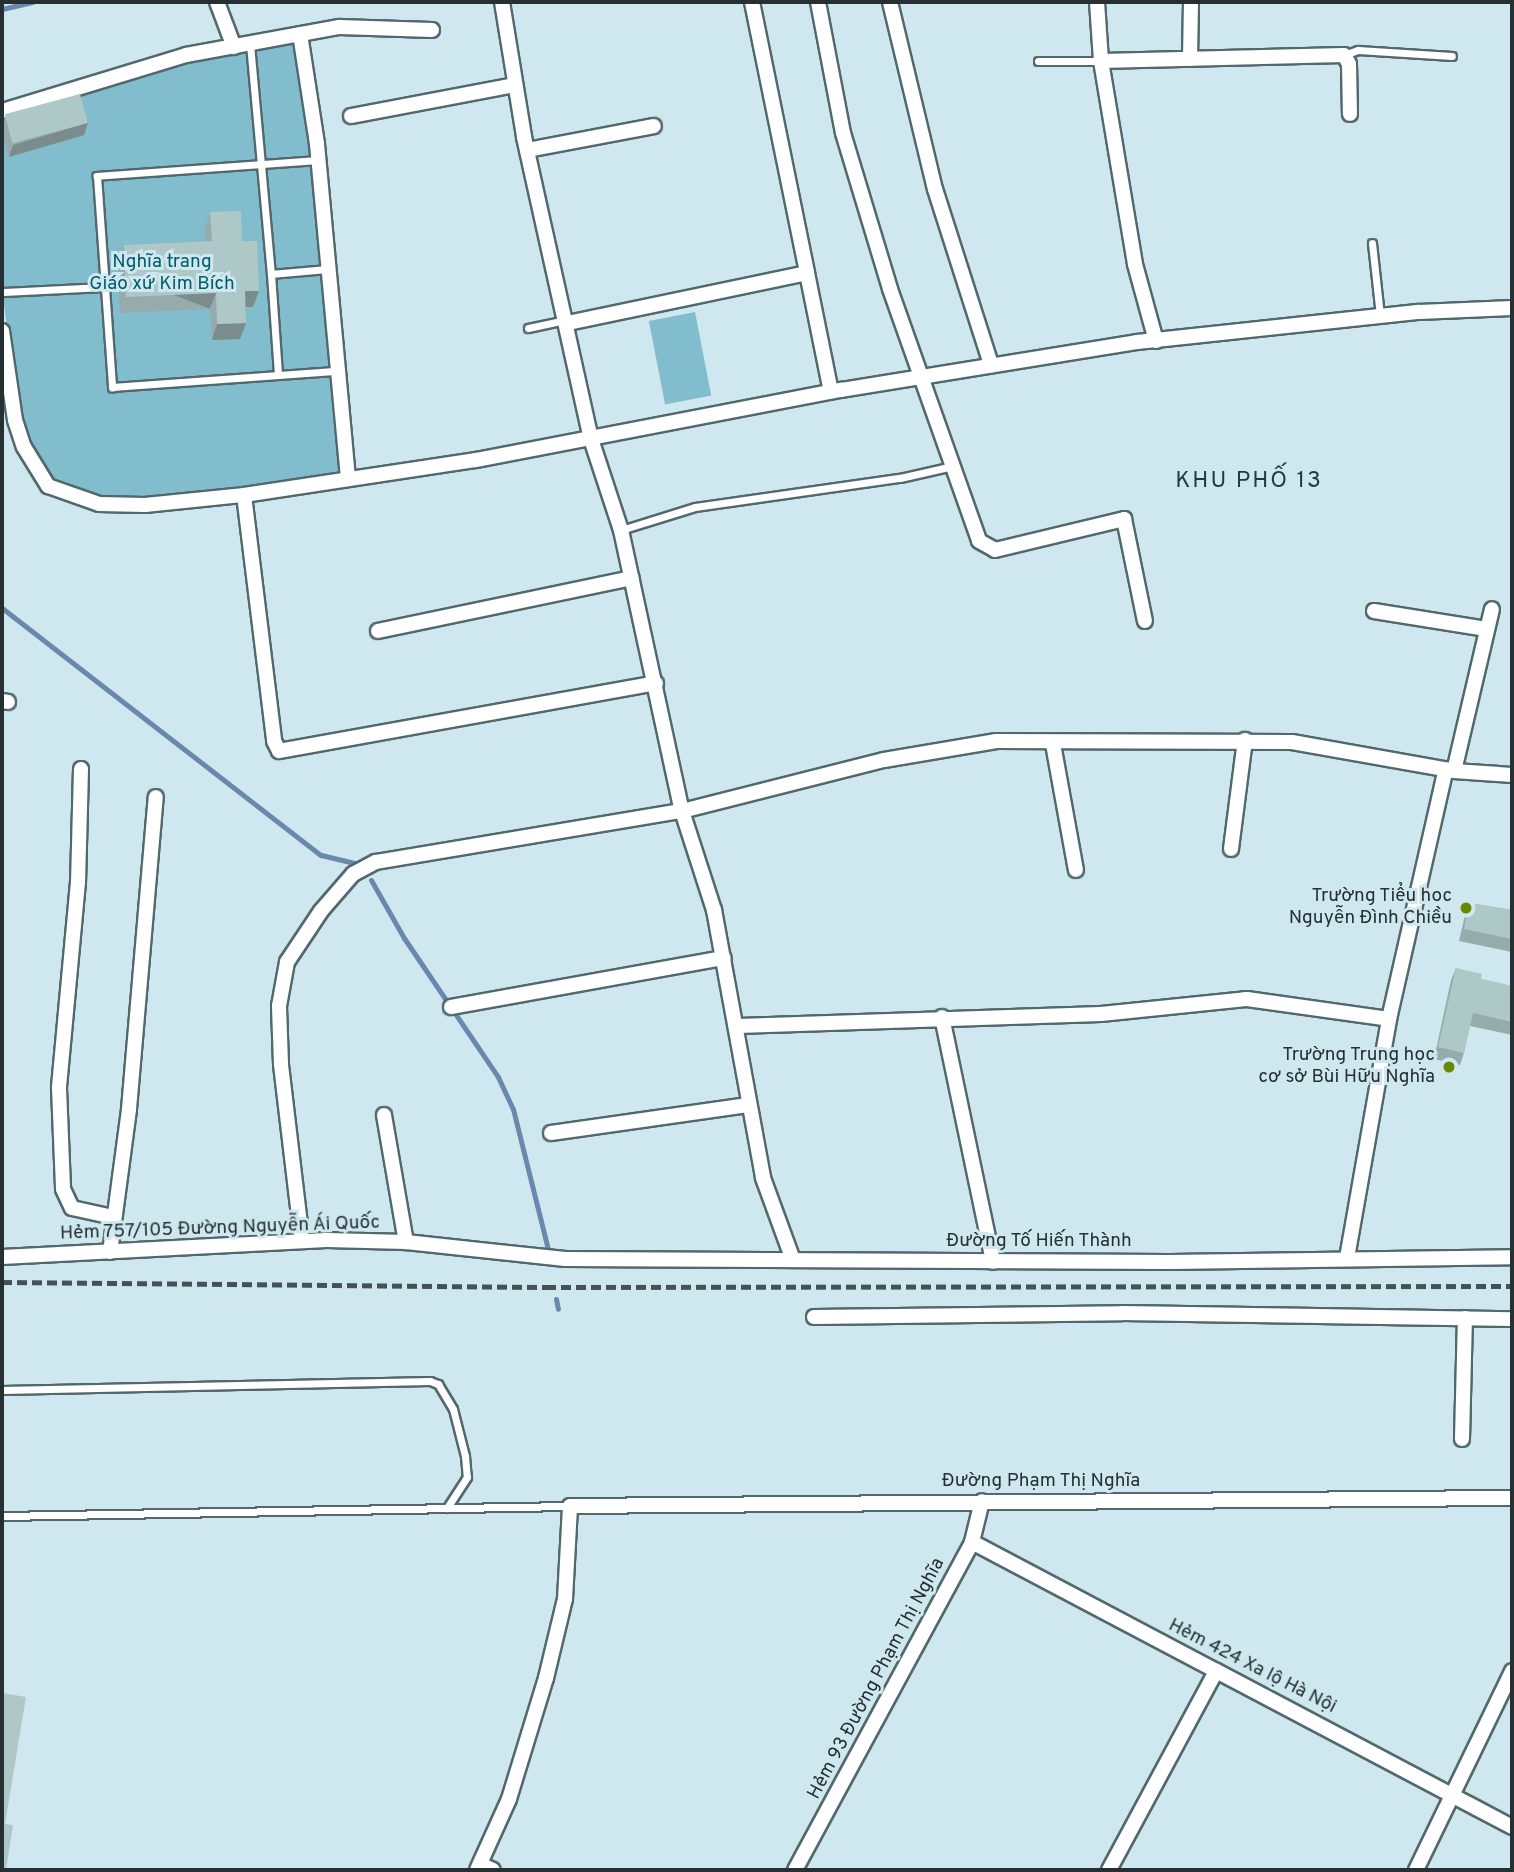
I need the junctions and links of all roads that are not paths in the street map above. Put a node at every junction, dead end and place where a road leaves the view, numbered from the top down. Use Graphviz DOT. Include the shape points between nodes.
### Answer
graph roads {
  1 [pos="217,2"];
  2 [pos="502,2"];
  3 [pos="752,2"];
  4 [pos="818,2"];
  5 [pos="890,2"];
  6 [pos="1097,2"];
  7 [pos="1191,2"];
  8 [pos="432,30"];
  9 [pos="300,34"];
  10 [pos="250,44"];
  11 [pos="233,47"];
  12 [pos="1344,55"];
  13 [pos="1452,56"];
  14 [pos="1190,59"];
  15 [pos="1038,61"];
  16 [pos="1101,61"];
  17 [pos="515,85"];
  18 [pos="2,111"];
  19 [pos="1350,114"];
  20 [pos="351,116"];
  21 [pos="654,126"];
  22 [pos="527,150"];
  23 [pos="318,160"];
  24 [pos="261,164"];
  25 [pos="1372,243"];
  26 [pos="327,269"];
  27 [pos="807,273"];
  28 [pos="271,274"];
  29 [pos="105,287"];
  30 [pos="2,292"];
  31 [pos="1512,308"];
  32 [pos="1380,316"];
  33 [pos="567,321"];
  34 [pos="528,328"];
  35 [pos="2,331"];
  36 [pos="1156,341"];
  37 [pos="991,365"];
  38 [pos="337,371"];
  39 [pos="278,375"];
  40 [pos="924,376"];
  41 [pos="831,392"];
  42 [pos="6,394"];
  43 [pos="591,439"];
  44 [pos="953,466"];
  45 [pos="348,479"];
  46 [pos="244,495"];
  47 [pos="621,530"];
  48 [pos="632,578"];
  49 [pos="1492,609"];
  50 [pos="1374,611"];
  51 [pos="1145,621"];
  52 [pos="1487,629"];
  53 [pos="378,631"];
  54 [pos="656,683"];
  55 [pos="1245,740"];
  56 [pos="1053,744"];
  57 [pos="81,769"];
  58 [pos="1450,770"];
  59 [pos="1512,775"];
  60 [pos="156,797"];
  61 [pos="682,811"];
  62 [pos="1231,849"];
  63 [pos="1076,870"];
  64 [pos="724,958"];
  65 [pos="451,1007"];
  66 [pos="942,1017"];
  67 [pos="1389,1019"];
  68 [pos="738,1026"];
  69 [pos="748,1105"];
  70 [pos="384,1115"];
  71 [pos="551,1133"];
  72 [pos="113,1217"];
  73 [pos="302,1241"];
  74 [pos="406,1242"];
  75 [pos="110,1252"];
  76 [pos="2,1257"];
  77 [pos="1512,1257"];
  78 [pos="1348,1258"];
  79 [pos="565,1259"];
  80 [pos="793,1260"];
  81 [pos="993,1262"];
  82 [pos="814,1317"];
  83 [pos="1465,1318"];
  84 [pos="1512,1319"];
  85 [pos="2,1390"];
  86 [pos="1462,1439"];
  87 [pos="1512,1498"];
  88 [pos="982,1501"];
  89 [pos="570,1506"];
  90 [pos="447,1508"];
  91 [pos="2,1516"];
  92 [pos="972,1542"];
  93 [pos="1216,1671"];
  94 [pos="1512,1671"];
  95 [pos="1452,1796"];
  96 [pos="1512,1827"];
  97 [pos="483,1868"];
  98 [pos="795,1870"];
  99 [pos="1109,1870"];
  100 [pos="1416,1870"];
  1 -- 11 [label="street"];
  2 -- 17 [label="street"];
  3 -- 27 [label="street"];
  4 -- 40 [label="street" via="843,133 890,289"];
  5 -- 37 [label="street" via="935,189"];
  6 -- 16 [label="street"];
  7 -- 14 [label="street"];
  8 -- 9 [label="street" via="339,27"];
  9 -- 10 [label="street"];
  9 -- 23 [label="street"];
  10 -- 11 [label="street"];
  10 -- 24 [label="lane"];
  11 -- 18 [label="street" via="186,55"];
  12 -- 13 [label="lane" via="1358,50"];
  12 -- 14 [label="street"];
  12 -- 19 [label="street" via="1349,64"];
  14 -- 16 [label="street"];
  15 -- 16 [label="lane"];
  16 -- 36 [label="street" via="1135,264"];
  17 -- 20 [label="street"];
  17 -- 22 [label="street"];
  21 -- 22 [label="street"];
  22 -- 33 [label="street"];
  23 -- 24 [label="lane"];
  23 -- 26 [label="street"];
  24 -- 28 [label="lane"];
  24 -- 29 [label="lane" via="97,176"];
  25 -- 32 [label="lane"];
  26 -- 28 [label="lane"];
  26 -- 38 [label="street"];
  27 -- 33 [label="street"];
  27 -- 41 [label="street"];
  28 -- 39 [label="lane"];
  29 -- 30 [label="lane"];
  29 -- 39 [label="lane" via="112,387"];
  31 -- 32 [label="street"];
  32 -- 36 [label="street"];
  33 -- 34 [label="lane"];
  33 -- 43 [label="street"];
  35 -- 42 [label="street"];
  36 -- 37 [label="street"];
  37 -- 40 [label="street"];
  38 -- 39 [label="lane"];
  38 -- 45 [label="street"];
  40 -- 41 [label="street"];
  40 -- 44 [label="street"];
  41 -- 43 [label="street"];
  42 -- 46 [label="street" via="36,468 48,486 66,495 99,504 145,505"];
  43 -- 45 [label="street"];
  43 -- 47 [label="street"];
  44 -- 47 [label="lane" via="900,478 695,507"];
  44 -- 51 [label="street" via="983,547 995,550 1124,519"];
  45 -- 46 [label="street"];
  46 -- 54 [label="street" via="274,741 279,751"];
  47 -- 48 [label="street"];
  48 -- 53 [label="street"];
  48 -- 54 [label="street"];
  49 -- 52 [label="street"];
  50 -- 52 [label="street"];
  52 -- 58 [label="street"];
  54 -- 61 [label="street"];
  55 -- 56 [label="street"];
  55 -- 58 [label="street" via="1292,742"];
  55 -- 62 [label="street"];
  56 -- 61 [label="street" via="996,741 948,748 784,782"];
  56 -- 63 [label="street"];
  57 -- 72 [label="street" via="78,882 59,1088 63,1189 72,1208"];
  58 -- 59 [label="street"];
  58 -- 67 [label="street"];
  60 -- 72 [label="street" via="129,1109"];
  61 -- 64 [label="street"];
  61 -- 73 [label="street" via="376,862 353,874 287,962 279,1006 281,1064"];
  64 -- 65 [label="street"];
  64 -- 68 [label="street"];
  66 -- 67 [label="street" via="1101,1014 1256,999"];
  66 -- 68 [label="street"];
  66 -- 81 [label="street"];
  67 -- 78 [label="street"];
  68 -- 69 [label="street"];
  69 -- 71 [label="street"];
  69 -- 80 [label="street" via="762,1178"];
  70 -- 74 [label="street"];
  72 -- 75 [label="street"];
  73 -- 74 [label="street, Hẻm 757/105 Đường Nguyễn Ái Quốc"];
  73 -- 75 [label="street, Hẻm 757/105 Đường Nguyễn Ái Quốc"];
  74 -- 79 [label="street, Hẻm 757/105 Đường Nguyễn Ái Quốc"];
  75 -- 76 [label="street, Hẻm 757/105 Đường Nguyễn Ái Quốc"];
  77 -- 78 [label="street, Đường Tố Hiến Thành"];
  78 -- 81 [label="street, Đường Tố Hiến Thành"];
  79 -- 80 [label="street, Đường Tố Hiến Thành"];
  80 -- 81 [label="street, Đường Tố Hiến Thành"];
  82 -- 83 [label="street" via="1122,1313"];
  83 -- 84 [label="street"];
  83 -- 86 [label="street"];
  85 -- 90 [label="lane" via="430,1381 438,1384 453,1409 465,1456 467,1477"];
  87 -- 88 [label="street, Đường Phạm Thị Nghĩa"];
  88 -- 89 [label="street, Đường Phạm Thị Nghĩa"];
  88 -- 92 [label="street, Hẻm 93 Đường Phạm Thị Nghĩa"];
  89 -- 90 [label="lane"];
  89 -- 97 [label="street" via="565,1599 546,1678"];
  90 -- 91 [label="lane"];
  92 -- 93 [label="street, Hẻm 424 Xa lộ Hà Nội"];
  92 -- 98 [label="street, Hẻm 93 Đường Phạm Thị Nghĩa"];
  93 -- 95 [label="street, Hẻm 424 Xa lộ Hà Nội"];
  93 -- 99 [label="street"];
  94 -- 95 [label="street"];
  95 -- 96 [label="street, Hẻm 424 Xa lộ Hà Nội"];
  95 -- 100 [label="street"];
}
